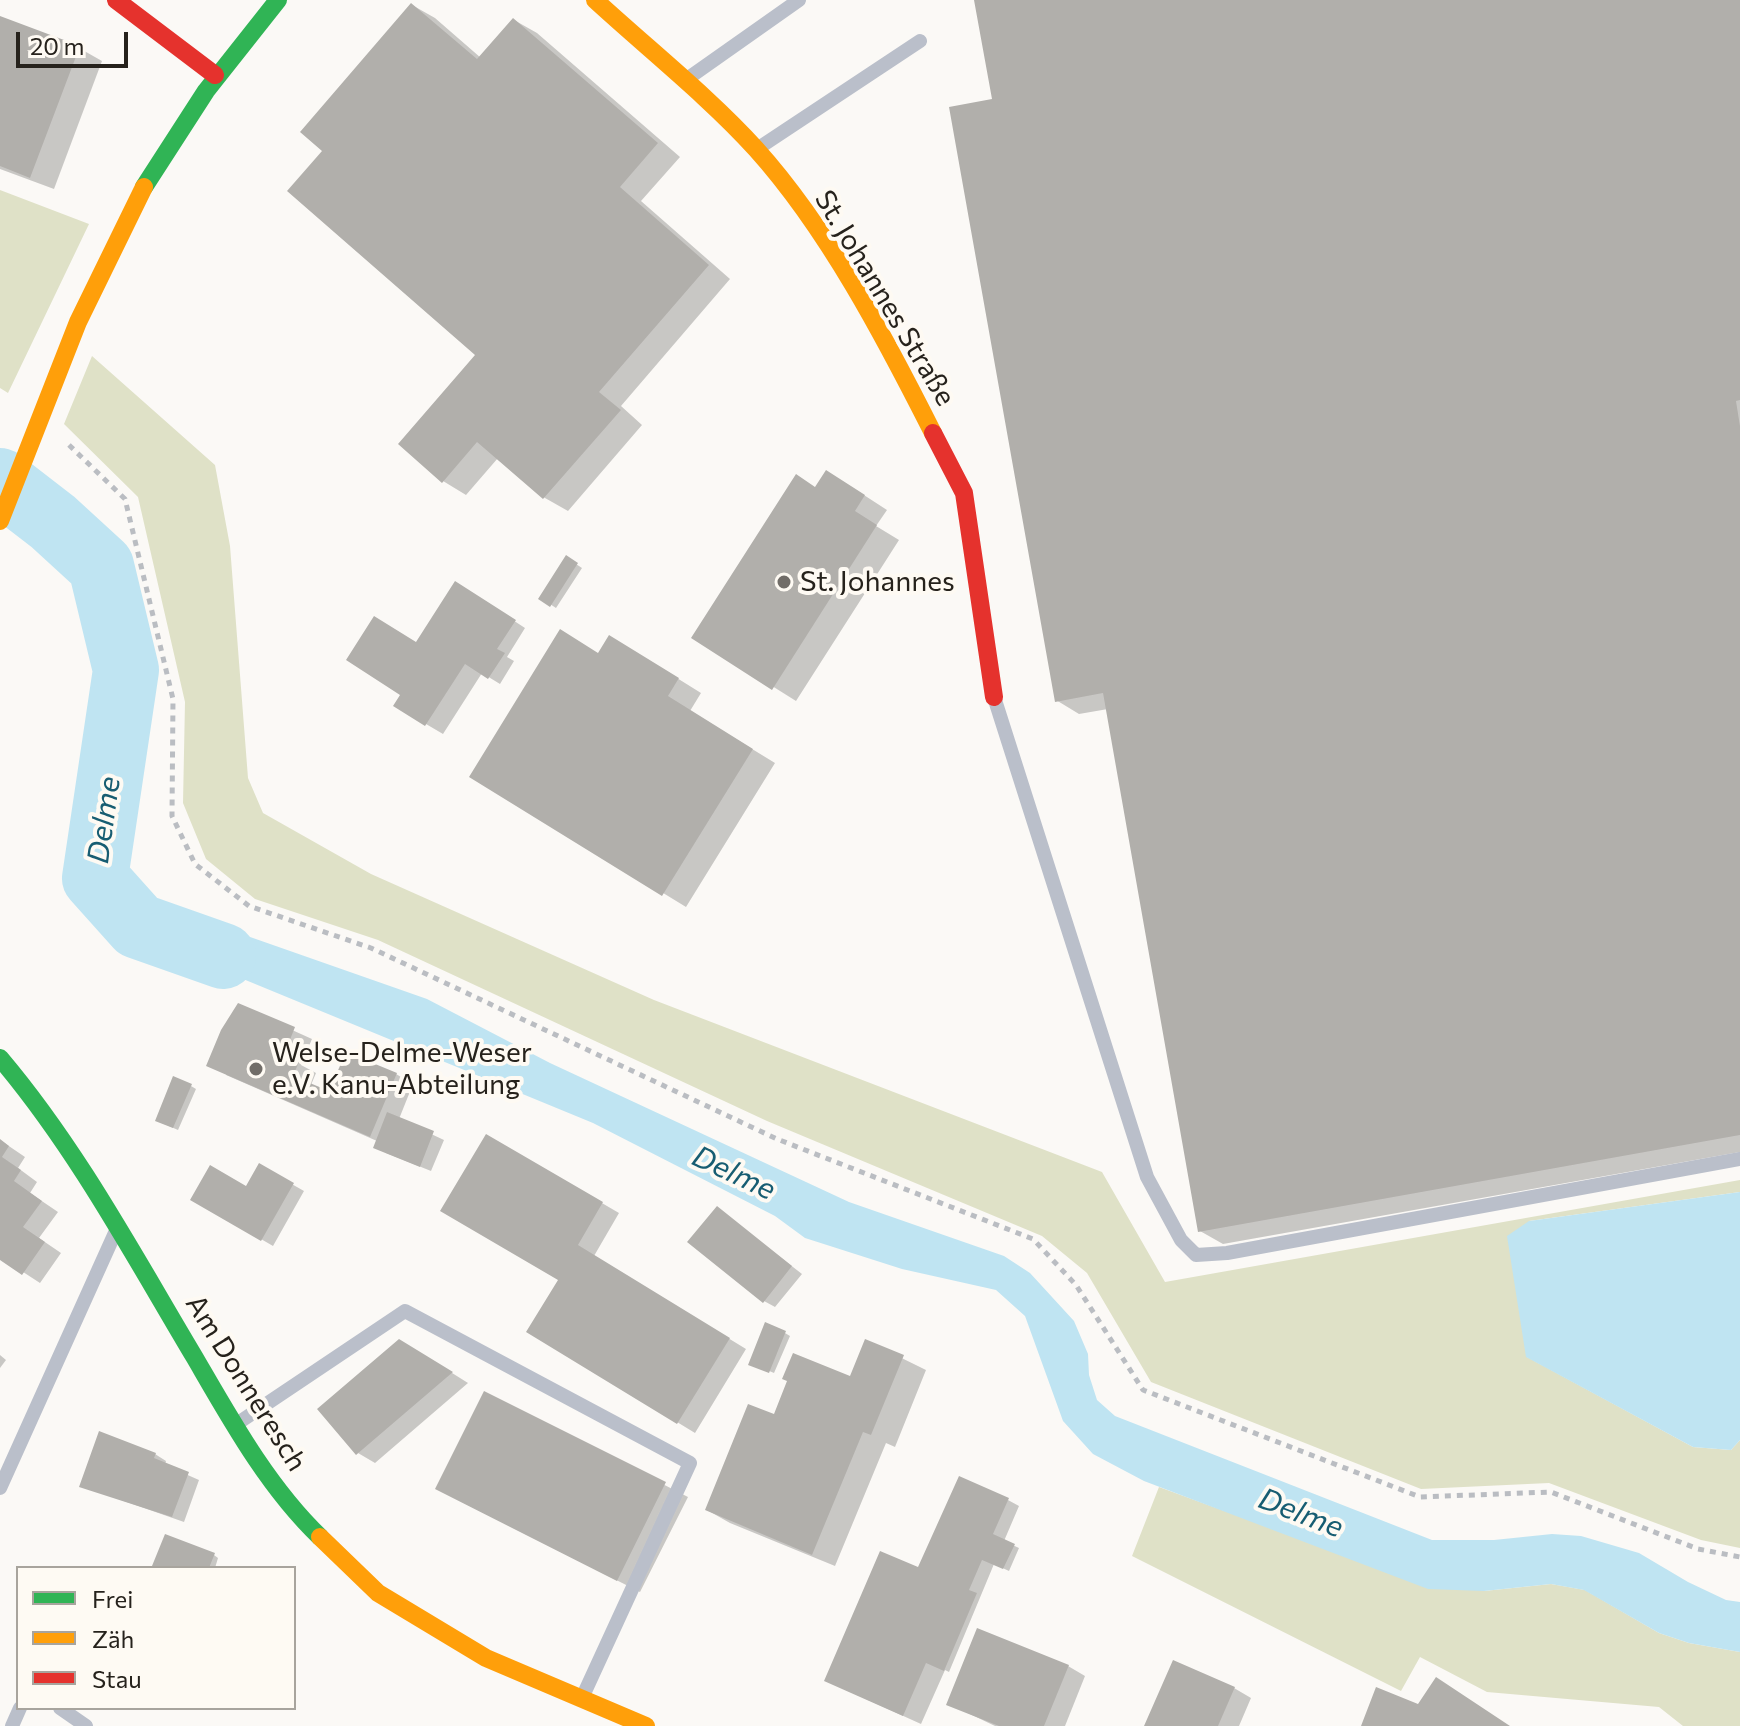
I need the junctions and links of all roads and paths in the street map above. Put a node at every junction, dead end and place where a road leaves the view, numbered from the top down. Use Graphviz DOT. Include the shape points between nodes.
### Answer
graph roads {
  1 [pos="116,0"];
  2 [pos="278,0"];
  3 [pos="595,0"];
  4 [pos="799,0"];
  5 [pos="920,41"];
  6 [pos="215,75"];
  7 [pos="683,81"];
  8 [pos="756,149"];
  9 [pos="38,426"];
  10 [pos="0,521"];
  11 [pos="994,697"];
  12 [pos="0,1058"];
  13 [pos="1740,1159"];
  14 [pos="118,1228"];
  15 [pos="235,1426"];
  16 [pos="0,1488"];
  17 [pos="1740,1557"];
  18 [pos="581,1700"];
  19 [pos="63,1710"];
  20 [pos="86,1726"];
  21 [pos="646,1726"];
  1 -- 6 [label="street"];
  2 -- 6 [label="street"];
  3 -- 7 [label="street, St. Johannes Straße"];
  4 -- 7 [label="lane"];
  5 -- 8 [label="lane"];
  6 -- 9 [label="street" via="158,163 107,257"];
  7 -- 8 [label="street, St. Johannes Straße"];
  8 -- 11 [label="street, St. Johannes Straße" via="817,230 868,312 964,493"];
  9 -- 10 [label="street"];
  9 -- 17 [label="path" via="76,449 125,499 173,699 172,816 195,864 249,906 371,948 777,1139 1033,1239 1076,1285 1143,1390 1420,1497 1551,1492 1698,1549"];
  11 -- 13 [label="lane" via="1147,1177 1181,1240 1196,1255"];
  12 -- 14 [label="street, Am Donneresch" via="37,1102"];
  14 -- 15 [label="street, Am Donneresch"];
  14 -- 16 [label="lane"];
  15 -- 18 [label="street, Am Donneresch" via="308,1526 378,1593 486,1658"];
  15 -- 18 [label="lane" via="405,1311 690,1463"];
  18 -- 21 [label="street, Am Donneresch"];
  19 -- 20 [label="lane"];
}
